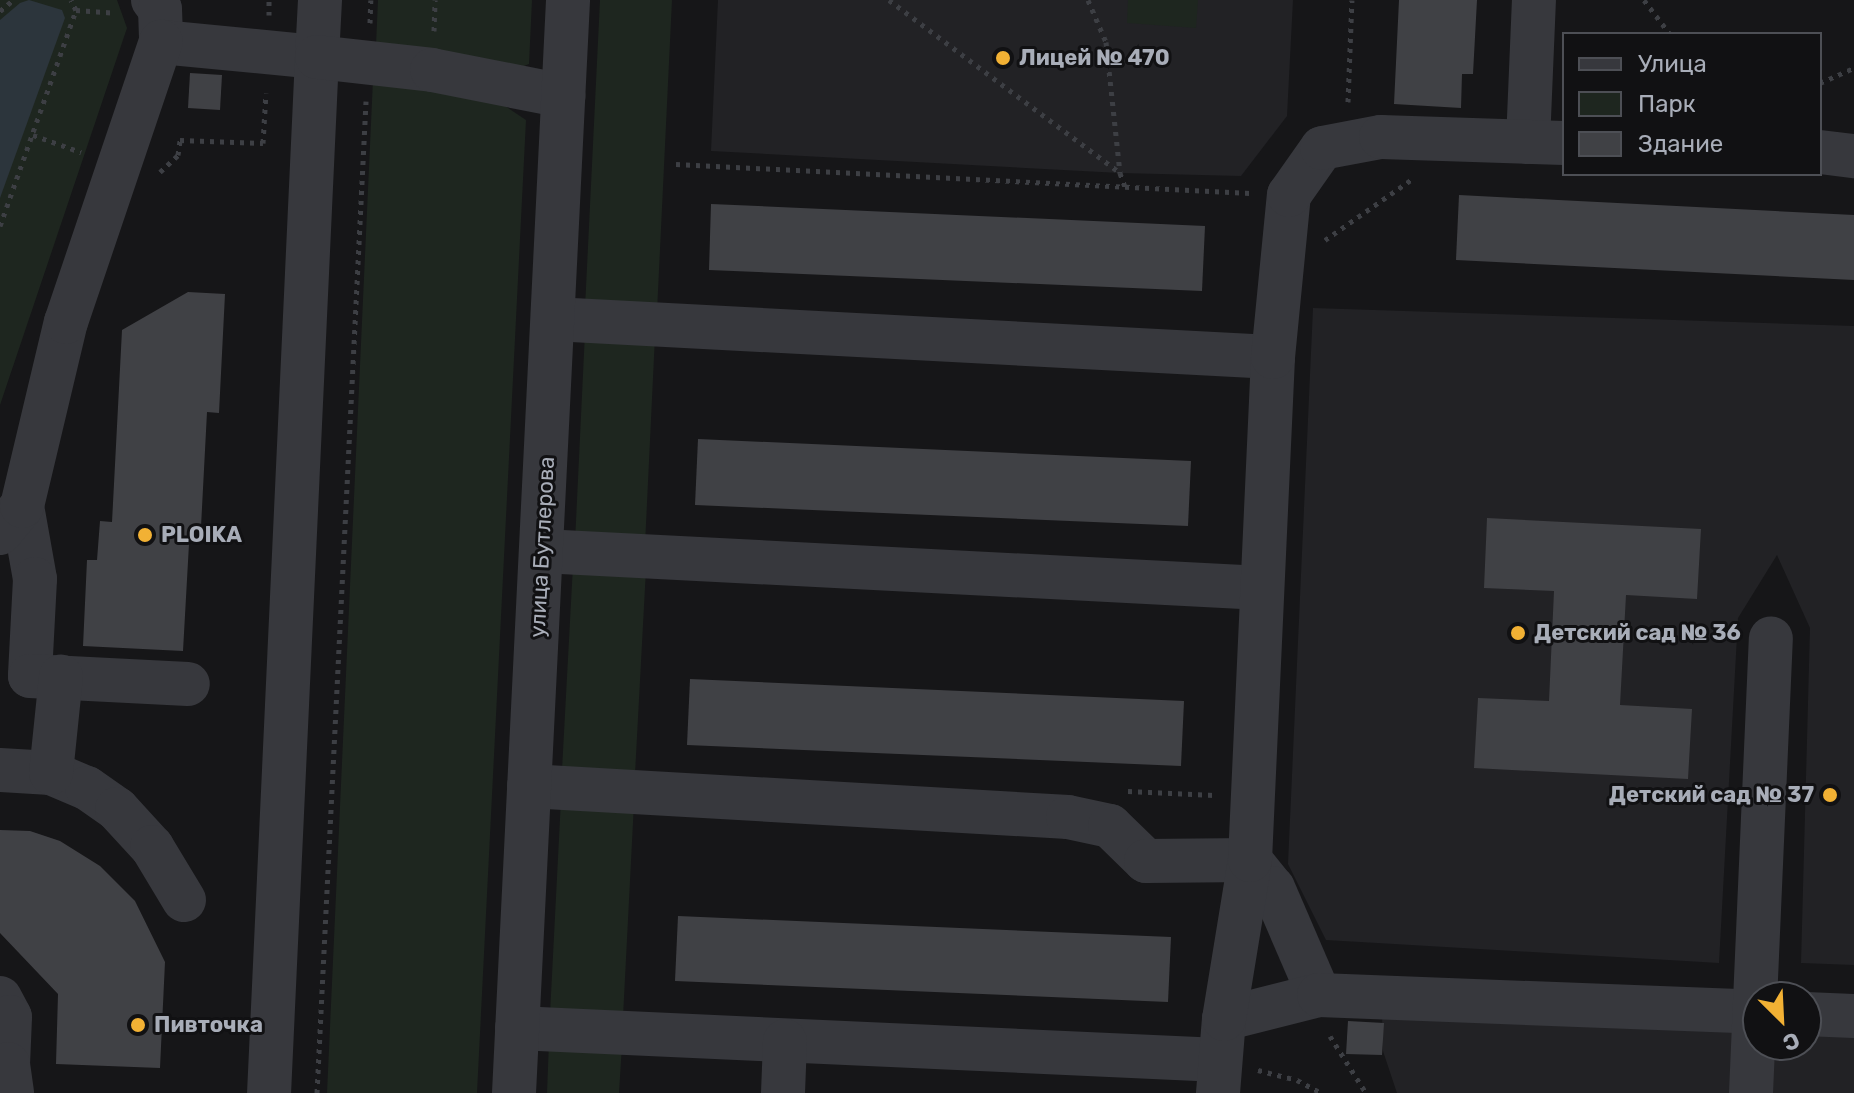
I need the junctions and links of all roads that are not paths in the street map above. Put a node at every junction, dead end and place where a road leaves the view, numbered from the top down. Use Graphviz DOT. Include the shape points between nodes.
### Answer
graph roads {
  1 [pos="320,0"];
  2 [pos="568,0"];
  3 [pos="1534,0"];
  4 [pos="157,21"];
  5 [pos="317,57"];
  6 [pos="563,96"];
  7 [pos="1546,142"];
  8 [pos="1822,152"];
  9 [pos="1854,156"];
  10 [pos="553,319"];
  11 [pos="1273,357"];
  12 [pos="11,519"];
  13 [pos="542,551"];
  14 [pos="1262,588"];
  15 [pos="1771,638"];
  16 [pos="61,677"];
  17 [pos="188,684"];
  18 [pos="0,770"];
  19 [pos="51,773"];
  20 [pos="529,786"];
  21 [pos="1250,860"];
  22 [pos="184,900"];
  23 [pos="1758,981"];
  24 [pos="1319,995"];
  25 [pos="0,998"];
  26 [pos="1742,1011"];
  27 [pos="1822,1015"];
  28 [pos="1854,1016"];
  29 [pos="517,1028"];
  30 [pos="785,1041"];
  31 [pos="1220,1058"];
  32 [pos="1753,1061"];
  33 [pos="12,1093"];
  34 [pos="269,1093"];
  35 [pos="514,1093"];
  36 [pos="783,1093"];
  37 [pos="1751,1093"];
  1 -- 5 [label="street"];
  2 -- 6 [label="street, улица Бутлерова"];
  3 -- 7 [label="street"];
  4 -- 5 [label="street" via="267,51"];
  4 -- 12 [label="street" via="119,165 66,322"];
  5 -- 6 [label="street" via="368,61"];
  5 -- 34 [label="street"];
  6 -- 10 [label="street, улица Бутлерова"];
  7 -- 11 [label="street" via="1381,137 1322,148 1289,195"];
  8 -- 9 [label="street"];
  10 -- 11 [label="street"];
  10 -- 13 [label="street, улица Бутлерова"];
  11 -- 14 [label="street"];
  12 -- 16 [label="street" via="35,579 30,676"];
  13 -- 14 [label="street"];
  13 -- 20 [label="street, улица Бутлерова"];
  14 -- 21 [label="street"];
  15 -- 23 [label="street"];
  16 -- 17 [label="street"];
  16 -- 19 [label="street"];
  18 -- 19 [label="street"];
  19 -- 22 [label="street" via="87,788 117,809 152,847"];
  20 -- 21 [label="street" via="1068,817 1110,826 1146,861"];
  20 -- 29 [label="street, улица Бутлерова"];
  21 -- 24 [label="street" via="1273,888"];
  21 -- 31 [label="street"];
  24 -- 26 [label="street"];
  24 -- 31 [label="street"];
  25 -- 33 [label="street" via="10,1017"];
  27 -- 28 [label="street"];
  29 -- 30 [label="street"];
  29 -- 35 [label="street, улица Бутлерова"];
  30 -- 31 [label="street"];
  30 -- 36 [label="street"];
  32 -- 37 [label="street"];
}
